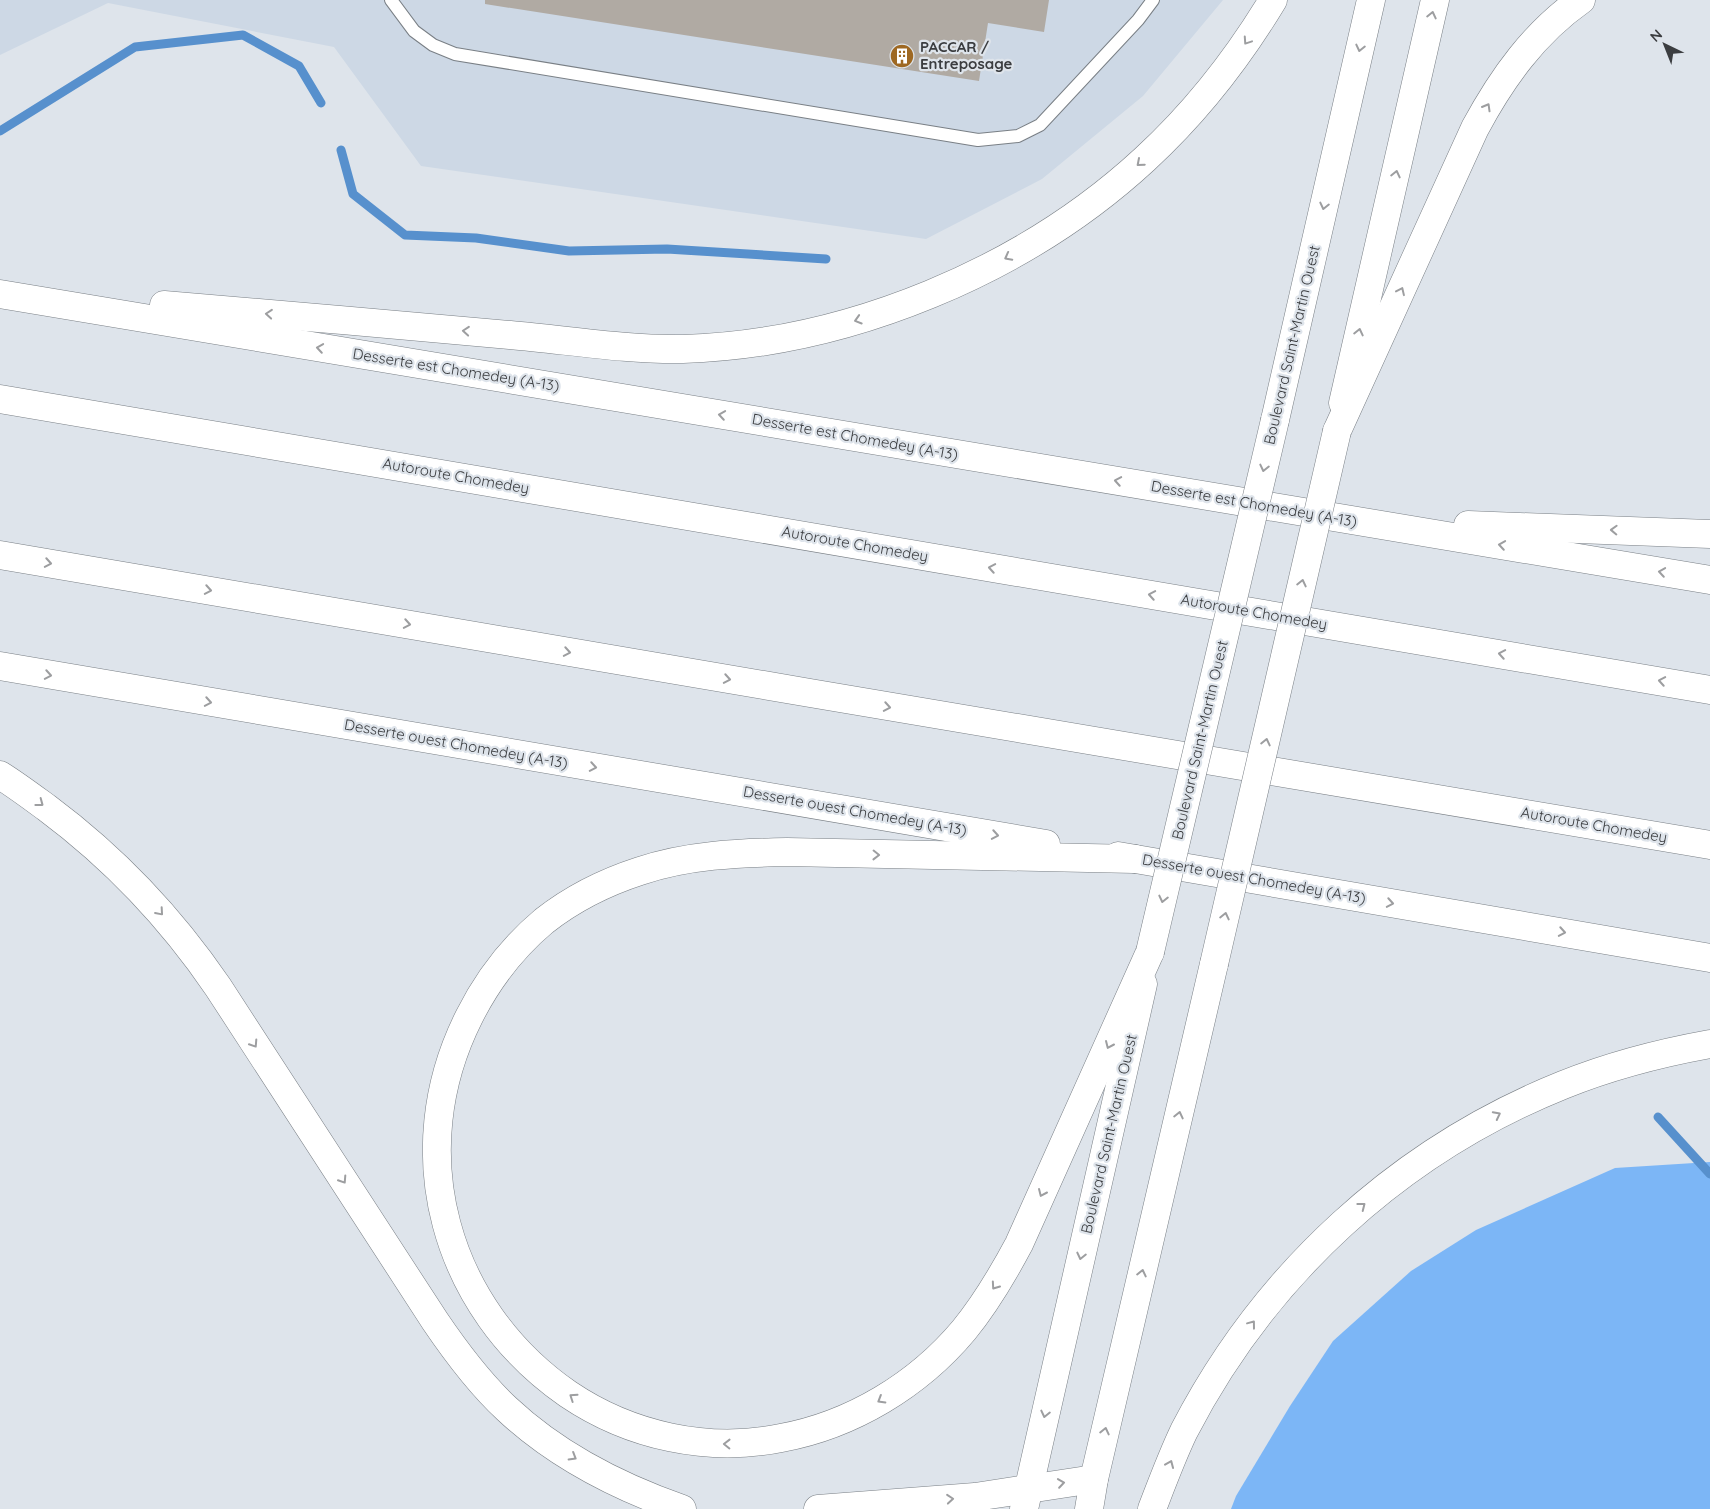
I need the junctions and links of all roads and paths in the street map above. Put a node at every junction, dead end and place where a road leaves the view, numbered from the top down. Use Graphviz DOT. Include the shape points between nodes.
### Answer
graph roads {
  1 [pos="391,0"];
  2 [pos="1153,0"];
  3 [pos="1273,0"];
  4 [pos="1371,0"];
  5 [pos="1436,0"];
  6 [pos="1581,0"];
  7 [pos="0,293"];
  8 [pos="0,399"];
  9 [pos="1337,431"];
  10 [pos="1356,521"];
  11 [pos="1710,534"];
  12 [pos="0,555"];
  13 [pos="1710,580"];
  14 [pos="0,666"];
  15 [pos="1710,690"];
  16 [pos="0,775"];
  17 [pos="1710,845"];
  18 [pos="1135,858"];
  19 [pos="1150,952"];
  20 [pos="1710,958"];
  21 [pos="1710,1044"];
  22 [pos="1094,1478"];
  23 [pos="1026,1498"];
  24 [pos="682,1509"];
  25 [pos="818,1509"];
  26 [pos="1089,1509"];
  27 [pos="1152,1509"];
  1 -- 2 [label="lane" via="414,31 433,45 454,54 978,140 1018,136 1040,125"];
  3 -- 7 [label="main road, one-way" via="1242,48 1191,112 1143,161 1080,211 1016,252 945,288 870,316 795,336 720,347 643,348"];
  4 -- 19 [label="main road, Boulevard Saint-Martin Ouest, one-way, bridge"];
  9 -- 5 [label="main road, one-way"];
  9 -- 6 [label="main road, one-way" via="1488,104 1528,48"];
  10 -- 7 [label="main road, Desserte est Chomedey (A-13), one-way"];
  15 -- 8 [label="main road, Autoroute Chomedey, one-way"];
  22 -- 9 [label="main road, one-way, bridge"];
  11 -- 10 [label="main road, one-way"];
  13 -- 10 [label="main road, Desserte est Chomedey (A-13), one-way"];
  12 -- 17 [label="main road, Autoroute Chomedey, one-way"];
  14 -- 18 [label="main road, Desserte ouest Chomedey (A-13), one-way"];
  16 -- 24 [label="main road, one-way" via="109,859 180,934 218,987 435,1321 489,1391 534,1432 563,1452 602,1475"];
  19 -- 18 [label="main road, one-way" via="1019,1244 1000,1279 949,1346 911,1380 871,1407 794,1436 742,1444 690,1441 635,1428 583,1404 532,1366 491,1320 475,1295 452,1240 438,1178 437,1123 444,1082 463,1030 489,982 526,938 564,907 615,880 642,870 709,856 787,852"];
  18 -- 20 [label="main road, Desserte ouest Chomedey (A-13), one-way"];
  19 -- 23 [label="main road, Boulevard Saint-Martin Ouest, one-way"];
  27 -- 21 [label="main road, one-way" via="1184,1432 1226,1360 1303,1261 1354,1212 1450,1142 1529,1100 1591,1074"];
  23 -- 22 [label="main road, one-way"];
  22 -- 26 [label="main road"];
  25 -- 23 [label="main road, one-way" via="975,1497"];
}
